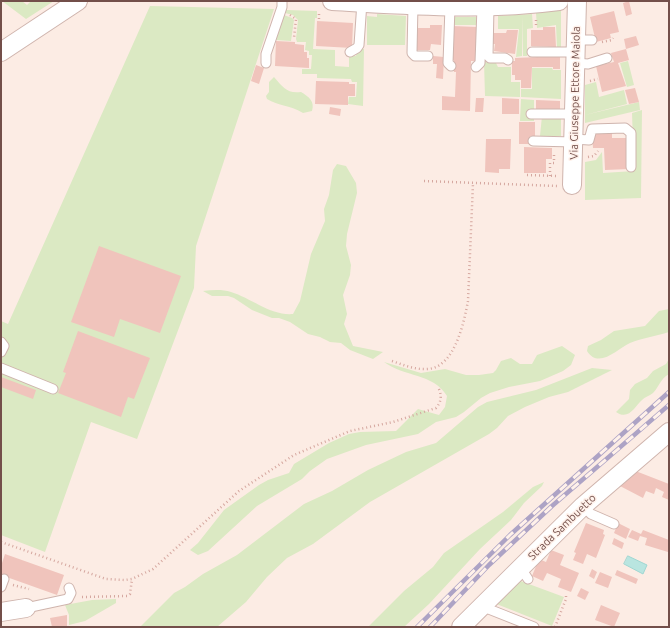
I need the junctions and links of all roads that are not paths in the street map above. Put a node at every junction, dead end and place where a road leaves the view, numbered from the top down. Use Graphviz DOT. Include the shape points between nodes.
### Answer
graph roads {
  1 [pos="282,1"];
  2 [pos="332,1"];
  3 [pos="559,1"];
  4 [pos="577,1"];
  5 [pos="78,2"];
  6 [pos="356,2"];
  7 [pos="413,5"];
  8 [pos="445,5"];
  9 [pos="485,7"];
  10 [pos="580,49"];
  11 [pos="1,52"];
  12 [pos="350,52"];
  13 [pos="532,52"];
  14 [pos="428,56"];
  15 [pos="607,58"];
  16 [pos="508,60"];
  17 [pos="266,63"];
  18 [pos="451,66"];
  19 [pos="476,67"];
  20 [pos="531,114"];
  21 [pos="574,114"];
  22 [pos="574,141"];
  23 [pos="533,142"];
  24 [pos="631,167"];
  25 [pos="573,180"];
  26 [pos="1,342"];
  27 [pos="1,352"];
  28 [pos="1,368"];
  29 [pos="54,389"];
  30 [pos="669,432"];
  31 [pos="583,506"];
  32 [pos="614,524"];
  33 [pos="69,588"];
  34 [pos="481,606"];
  35 [pos="26,608"];
  36 [pos="1,612"];
  37 [pos="461,627"];
  38 [pos="534,627"];
  1 -- 17 [label="lane" via="266,54"];
  2 -- 6 [label="street"];
  3 -- 9 [label="street"];
  4 -- 10 [label="street, Via Giuseppe Ettore Maiola"];
  5 -- 11 [label="street"];
  6 -- 7 [label="street"];
  6 -- 12 [label="lane" via="359,45"];
  7 -- 8 [label="street"];
  7 -- 14 [label="lane" via="412,53 415,56"];
  8 -- 9 [label="street"];
  8 -- 18 [label="lane" via="448,63"];
  9 -- 16 [label="lane" via="488,56"];
  9 -- 19 [label="lane" via="480,63"];
  10 -- 13 [label="lane"];
  10 -- 15 [label="lane" via="588,64"];
  10 -- 21 [label="street, Via Giuseppe Ettore Maiola"];
  20 -- 21 [label="lane"];
  21 -- 22 [label="street, Via Giuseppe Ettore Maiola"];
  22 -- 23 [label="lane"];
  22 -- 24 [label="lane" via="589,140 592,129 629,129"];
  22 -- 25 [label="street, Via Giuseppe Ettore Maiola"];
  26 -- 27 [label="lane" via="4,346"];
  28 -- 29 [label="lane"];
  30 -- 31 [label="street, Strada Sambuetto"];
  31 -- 32 [label="lane" via="591,514"];
  31 -- 34 [label="street, Strada Sambuetto" via="524,573"];
  33 -- 35 [label="lane" via="71,593 68,599"];
  34 -- 37 [label="street, Strada Sambuetto"];
  34 -- 38 [label="lane"];
  35 -- 36 [label="street"];
}
